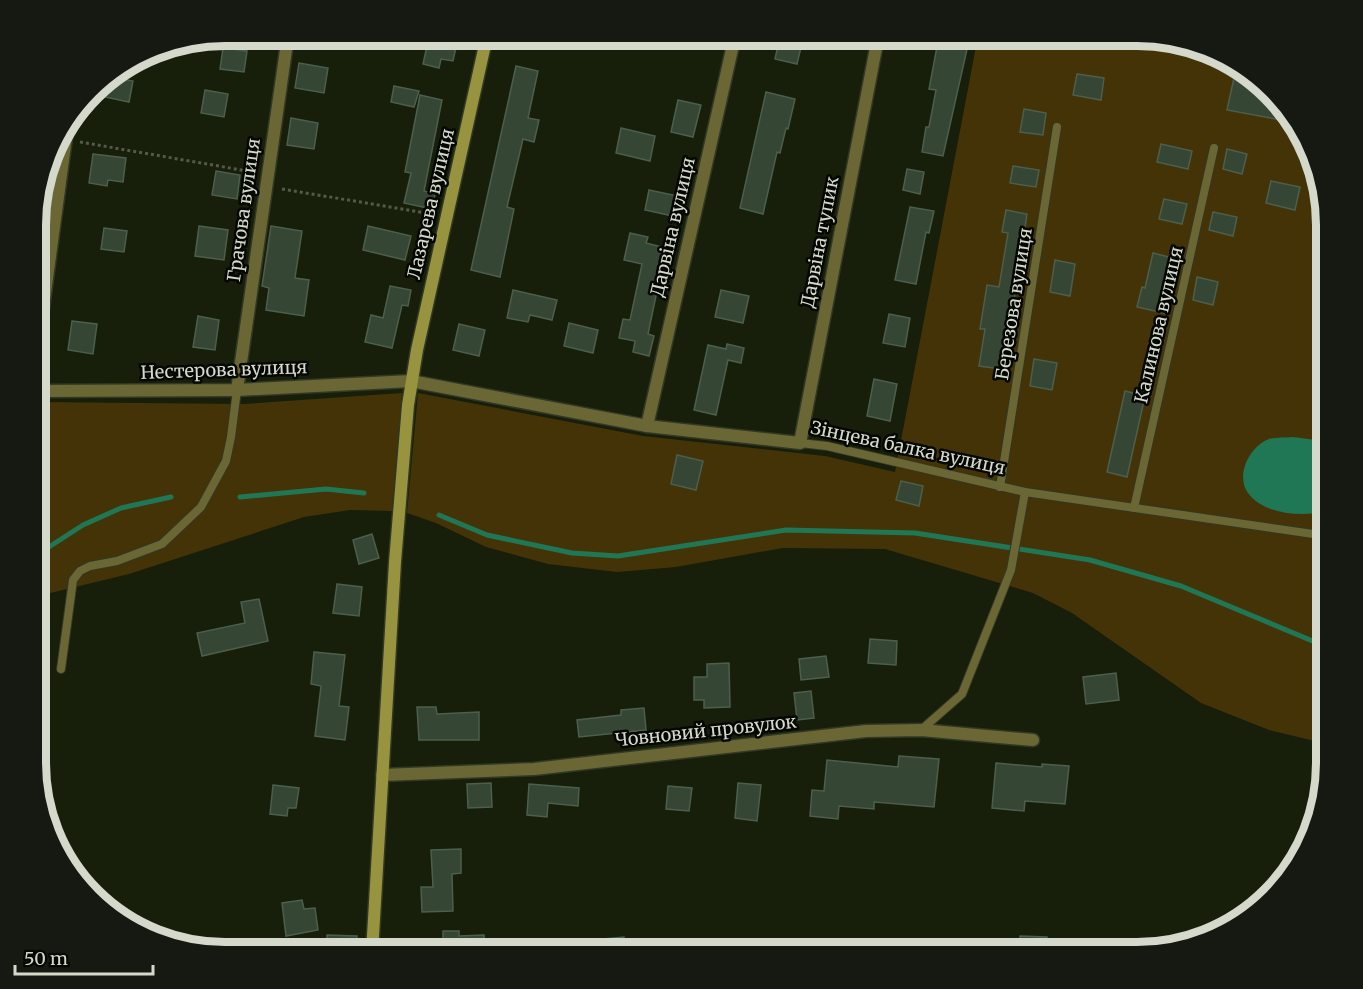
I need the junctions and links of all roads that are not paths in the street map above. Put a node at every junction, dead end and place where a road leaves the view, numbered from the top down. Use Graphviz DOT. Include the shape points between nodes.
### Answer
graph roads {
  1 [pos="286,47"];
  2 [pos="485,47"];
  3 [pos="733,47"];
  4 [pos="876,48"];
  5 [pos="1058,127"];
  6 [pos="1214,148"];
  7 [pos="64,150"];
  8 [pos="46,283"];
  9 [pos="411,381"];
  10 [pos="237,390"];
  11 [pos="46,391"];
  12 [pos="647,426"];
  13 [pos="800,443"];
  14 [pos="1000,486"];
  15 [pos="1025,492"];
  16 [pos="1134,508"];
  17 [pos="1316,534"];
  18 [pos="61,669"];
  19 [pos="921,730"];
  20 [pos="1033,740"];
  21 [pos="382,775"];
  22 [pos="373,942"];
  1 -- 10 [label="street, Грачова вулиця"];
  2 -- 9 [label="street, Лазарева вулиця"];
  3 -- 12 [label="street, Дарвіна вулиця"];
  4 -- 13 [label="street, Дарвіна тупик"];
  5 -- 14 [label="lane, Березова вулиця"];
  6 -- 16 [label="lane, Калинова вулиця"];
  7 -- 8 [label="street"];
  9 -- 10 [label="street, Нестерова вулиця"];
  9 -- 12 [label="street, Зінцева балка вулиця"];
  9 -- 21 [label="street"];
  10 -- 11 [label="street, Нестерова вулиця"];
  10 -- 18 [label="lane" via="226,461 201,507 162,544 117,561 90,566 73,580"];
  12 -- 13 [label="street, Зінцева балка вулиця"];
  13 -- 14 [label="lane, Зінцева балка вулиця"];
  14 -- 15 [label="lane, Зінцева балка вулиця"];
  15 -- 16 [label="lane, Зінцева балка вулиця"];
  15 -- 19 [label="lane" via="1011,570 962,694"];
  16 -- 17 [label="lane, Зінцева балка вулиця"];
  19 -- 20 [label="street, Човновий провулок"];
  19 -- 21 [label="street, Човновий провулок" via="866,731 534,769"];
  21 -- 22 [label="street"];
}
